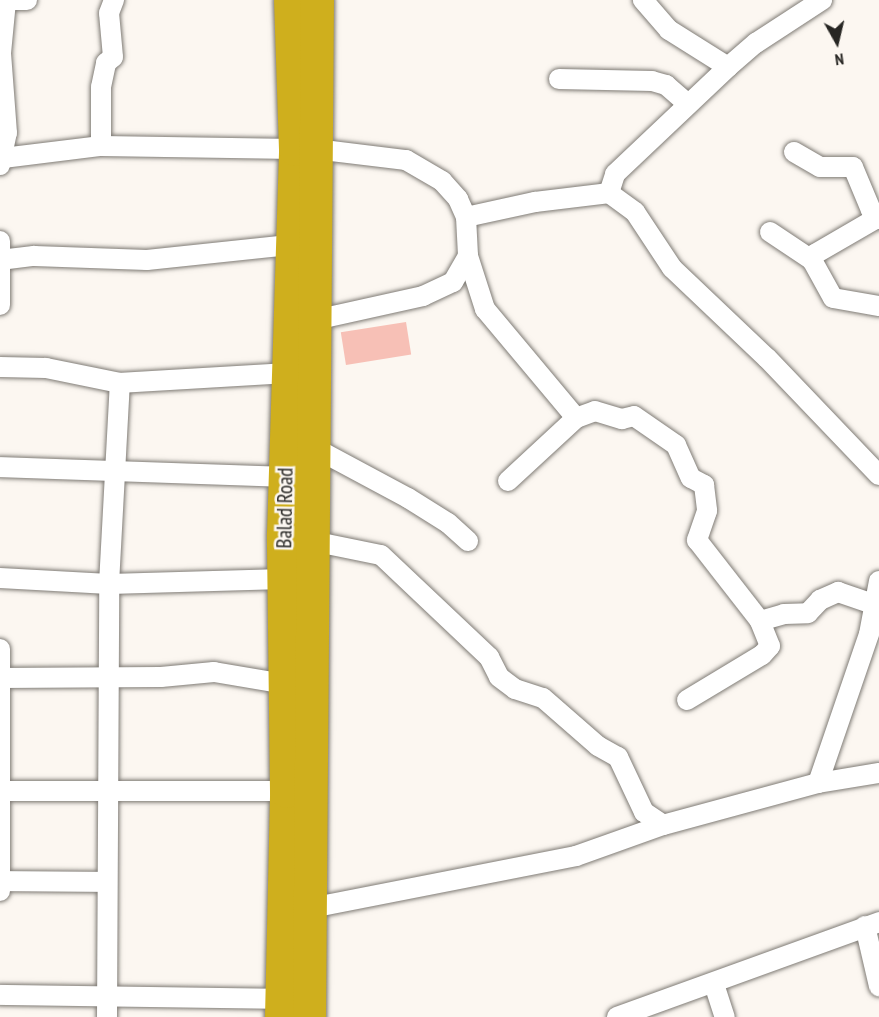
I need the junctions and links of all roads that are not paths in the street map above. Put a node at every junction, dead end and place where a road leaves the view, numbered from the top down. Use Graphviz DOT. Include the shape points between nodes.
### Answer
graph roads {
  1 [pos="27,0"];
  2 [pos="114,0"];
  3 [pos="290,0"];
  4 [pos="317,0"];
  5 [pos="643,0"];
  6 [pos="822,0"];
  7 [pos="6,1"];
  8 [pos="728,67"];
  9 [pos="559,79"];
  10 [pos="687,103"];
  11 [pos="101,146"];
  12 [pos="305,149"];
  13 [pos="794,152"];
  14 [pos="1,157"];
  15 [pos="609,193"];
  16 [pos="466,217"];
  17 [pos="878,218"];
  18 [pos="770,232"];
  19 [pos="289,245"];
  20 [pos="1,254"];
  21 [pos="468,256"];
  22 [pos="812,260"];
  23 [pos="0,305"];
  24 [pos="879,306"];
  25 [pos="315,320"];
  26 [pos="0,367"];
  27 [pos="287,373"];
  28 [pos="120,383"];
  29 [pos="576,418"];
  30 [pos="311,446"];
  31 [pos="0,467"];
  32 [pos="114,473"];
  33 [pos="879,476"];
  34 [pos="285,477"];
  35 [pos="508,481"];
  36 [pos="312,541"];
  37 [pos="468,541"];
  38 [pos="0,578"];
  39 [pos="284,579"];
  40 [pos="879,581"];
  41 [pos="108,584"];
  42 [pos="873,604"];
  43 [pos="760,621"];
  44 [pos="0,649"];
  45 [pos="109,676"];
  46 [pos="1,678"];
  47 [pos="285,684"];
  48 [pos="687,700"];
  49 [pos="879,773"];
  50 [pos="818,783"];
  51 [pos="1,791"];
  52 [pos="286,791"];
  53 [pos="108,794"];
  54 [pos="663,825"];
  55 [pos="0,881"];
  56 [pos="107,882"];
  57 [pos="0,891"];
  58 [pos="311,908"];
  59 [pos="872,924"];
  60 [pos="714,984"];
  61 [pos="879,986"];
  62 [pos="0,995"];
  63 [pos="107,1008"];
  64 [pos="281,1008"];
  65 [pos="309,1017"];
  66 [pos="617,1017"];
  67 [pos="725,1017"];
  1 -- 7 [label="street"];
  2 -- 11 [label="street" via="109,13 113,57 106,63 101,87"];
  3 -- 12 [label="highway, Balad Road"];
  4 -- 12 [label="highway, Balad Road"];
  5 -- 8 [label="street" via="669,30"];
  6 -- 8 [label="street" via="756,43"];
  7 -- 14 [label="street" via="1,53 7,112"];
  8 -- 10 [label="street"];
  9 -- 10 [label="street" via="652,81 666,85"];
  10 -- 15 [label="street" via="615,174"];
  11 -- 12 [label="street"];
  11 -- 14 [label="street"];
  12 -- 16 [label="street" via="406,160 442,181 458,199"];
  12 -- 19 [label="highway, Balad Road"];
  12 -- 25 [label="highway, Balad Road"];
  13 -- 17 [label="street" via="820,167 853,167"];
  15 -- 16 [label="street" via="535,202"];
  15 -- 33 [label="street" via="635,212 672,268 767,358"];
  16 -- 21 [label="street"];
  17 -- 22 [label="street" via="814,254"];
  18 -- 22 [label="street"];
  19 -- 20 [label="street" via="147,260"];
  19 -- 27 [label="highway, Balad Road"];
  20 -- 23 [label="street"];
  21 -- 25 [label="street" via="453,282 423,296"];
  21 -- 29 [label="street" via="485,309"];
  22 -- 24 [label="street" via="833,298"];
  25 -- 30 [label="highway, Balad Road"];
  26 -- 28 [label="street" via="46,368"];
  27 -- 28 [label="street"];
  27 -- 34 [label="highway, Balad Road"];
  28 -- 32 [label="street"];
  29 -- 35 [label="street"];
  29 -- 43 [label="street" via="595,411 622,419 634,416 676,445 691,478 704,486 707,511 698,540"];
  30 -- 36 [label="highway, Balad Road"];
  30 -- 37 [label="street" via="408,498"];
  31 -- 32 [label="street"];
  32 -- 34 [label="street"];
  32 -- 41 [label="street"];
  34 -- 39 [label="highway, Balad Road"];
  36 -- 54 [label="street" via="381,555 489,657 499,677 515,689 543,698 598,746 618,756 644,812"];
  36 -- 58 [label="highway, Balad Road"];
  38 -- 41 [label="street"];
  39 -- 41 [label="street"];
  39 -- 47 [label="highway, Balad Road"];
  40 -- 42 [label="street"];
  41 -- 45 [label="street"];
  42 -- 43 [label="street" via="838,592 820,600 808,613"];
  42 -- 50 [label="street" via="869,634"];
  43 -- 48 [label="street" via="770,646 762,655"];
  44 -- 46 [label="street"];
  45 -- 46 [label="street"];
  45 -- 47 [label="street" via="214,672"];
  45 -- 53 [label="street"];
  46 -- 51 [label="street"];
  47 -- 52 [label="highway, Balad Road"];
  49 -- 50 [label="street"];
  50 -- 54 [label="street"];
  51 -- 53 [label="street"];
  51 -- 55 [label="street"];
  52 -- 53 [label="street"];
  52 -- 64 [label="highway, Balad Road"];
  53 -- 56 [label="street"];
  54 -- 58 [label="street" via="576,856"];
  55 -- 56 [label="street"];
  55 -- 57 [label="street"];
  56 -- 63 [label="street"];
  58 -- 65 [label="highway, Balad Road"];
  59 -- 60 [label="street"];
  59 -- 61 [label="street"];
  60 -- 66 [label="street"];
  60 -- 67 [label="street"];
  62 -- 63 [label="street"];
  63 -- 64 [label="street"];
}
